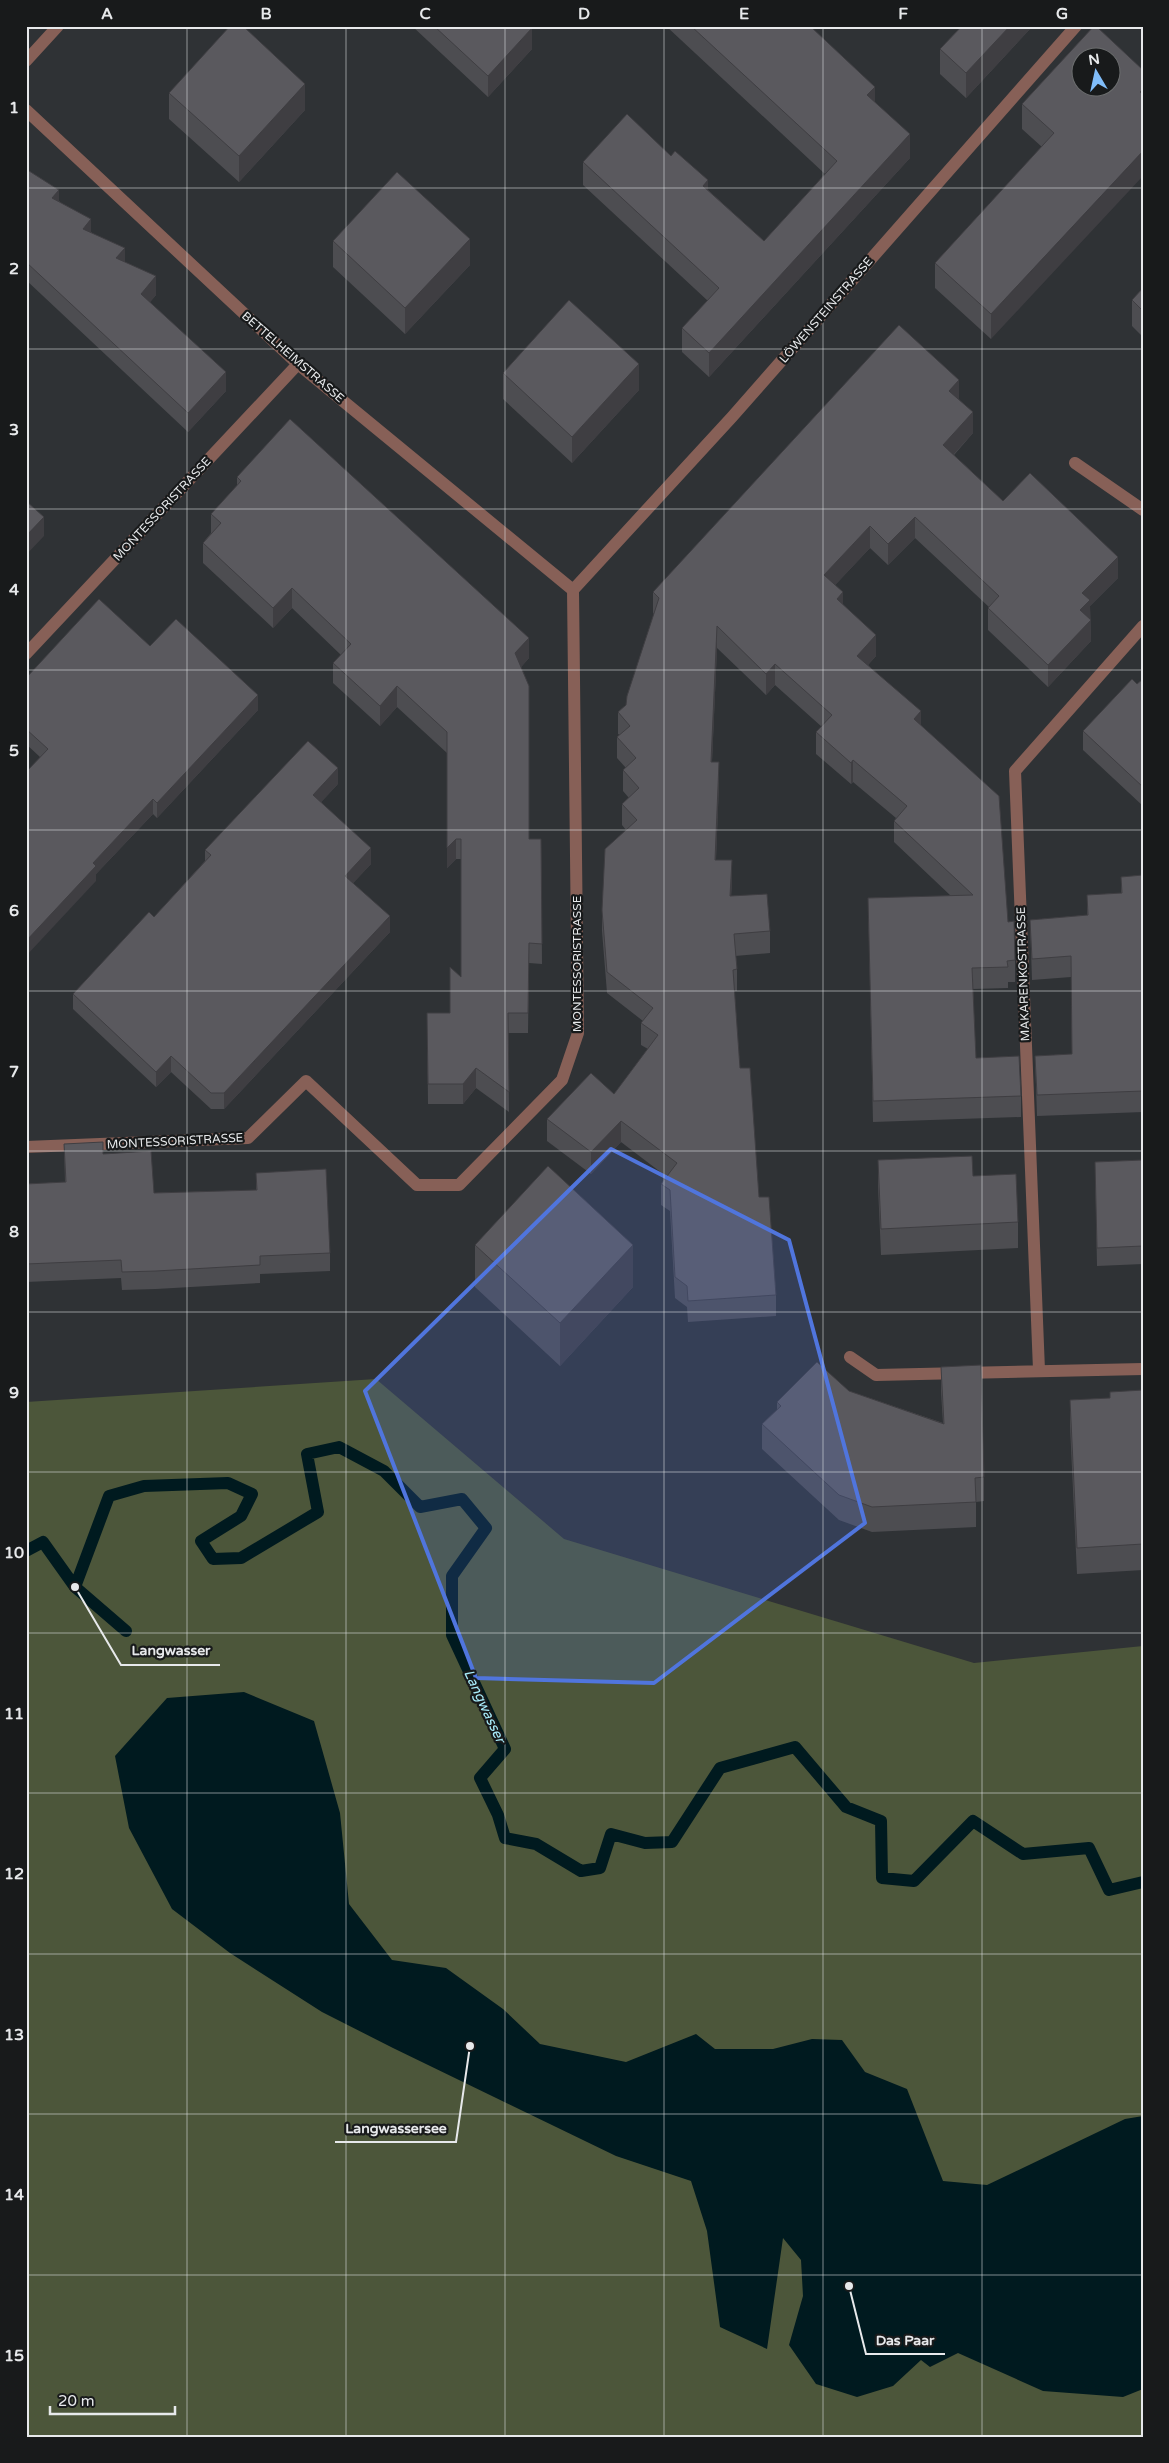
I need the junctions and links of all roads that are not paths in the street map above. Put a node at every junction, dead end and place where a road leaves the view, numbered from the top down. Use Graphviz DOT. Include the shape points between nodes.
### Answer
graph roads {
  1 [pos="58,26"];
  2 [pos="1076,26"];
  3 [pos="26,61"];
  4 [pos="26,110"];
  5 [pos="298,364"];
  6 [pos="1075,463"];
  7 [pos="1143,510"];
  8 [pos="573,590"];
  9 [pos="1143,626"];
  10 [pos="26,654"];
  11 [pos="26,1147"];
  12 [pos="850,1357"];
  13 [pos="1143,1369"];
  14 [pos="1040,1370"];
  1 -- 3 [label="street"];
  2 -- 8 [label="street, LÖWENSTEINSTRASSE" via="732,417"];
  4 -- 5 [label="street, BETTELHEIMSTRASSE"];
  5 -- 8 [label="street, BETTELHEIMSTRASSE"];
  5 -- 10 [label="street, MONTESSORISTRASSE"];
  6 -- 7 [label="street"];
  8 -- 11 [label="street, MONTESSORISTRASSE" via="578,1033 562,1080 459,1185 417,1185 306,1081 248,1138"];
  9 -- 14 [label="street, MAKARENKOSTRASSE" via="1015,771"];
  12 -- 14 [label="street" via="876,1375"];
  13 -- 14 [label="street"];
}
